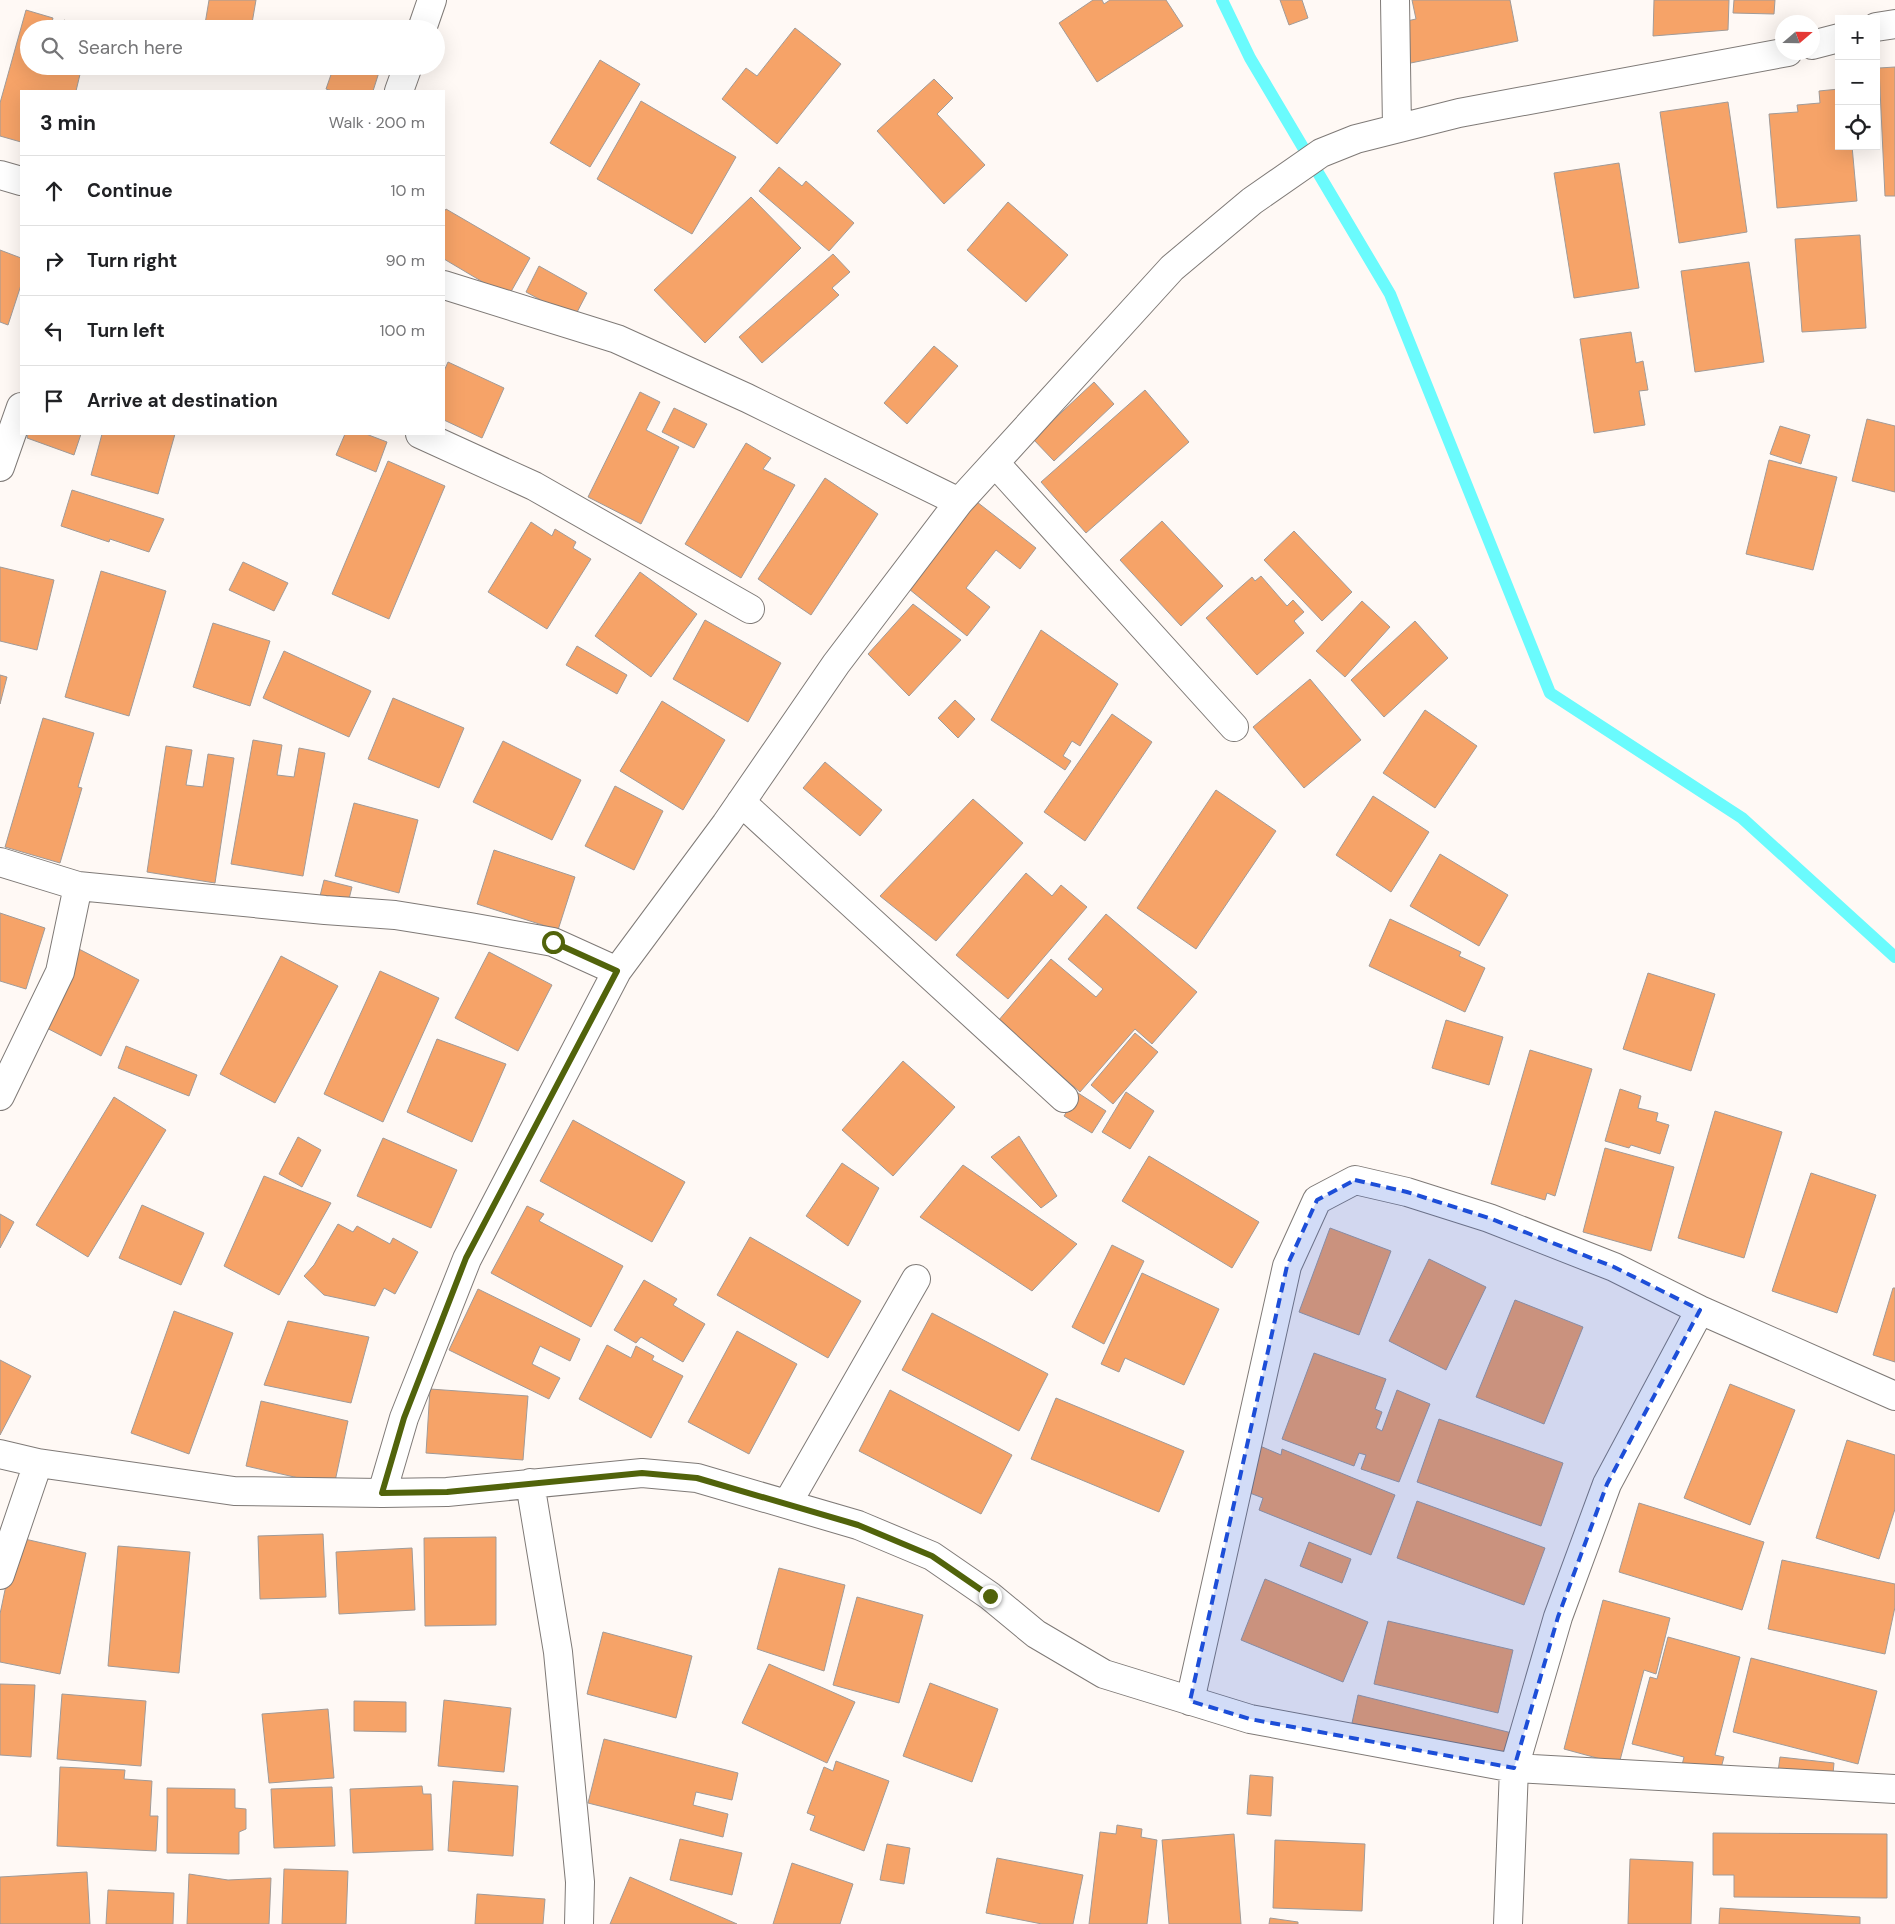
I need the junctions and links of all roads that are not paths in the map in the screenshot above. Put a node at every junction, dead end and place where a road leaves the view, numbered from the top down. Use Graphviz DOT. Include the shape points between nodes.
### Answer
graph roads {
  1 [pos="432,0"];
  2 [pos="1396,0"];
  3 [pos="425,20"];
  4 [pos="1895,24"];
  5 [pos="1880,26"];
  6 [pos="1835,39"];
  7 [pos="1820,43"];
  8 [pos="1775,54"];
  9 [pos="405,75"];
  10 [pos="399,90"];
  11 [pos="1397,128"];
  12 [pos="0,175"];
  13 [pos="20,181"];
  14 [pos="445,285"];
  15 [pos="20,410"];
  16 [pos="422,435"];
  17 [pos="996,464"];
  18 [pos="0,466"];
  19 [pos="960,502"];
  20 [pos="750,609"];
  21 [pos="1234,727"];
  22 [pos="741,802"];
  23 [pos="0,862"];
  24 [pos="78,886"];
  25 [pos="617,971"];
  26 [pos="0,1096"];
  27 [pos="1064,1098"];
  28 [pos="916,1279"];
  29 [pos="1700,1310"];
  30 [pos="1895,1396"];
  31 [pos="0,1454"];
  32 [pos="38,1463"];
  33 [pos="530,1483"];
  34 [pos="382,1493"];
  35 [pos="787,1504"];
  36 [pos="0,1575"];
  37 [pos="1190,1701"];
  38 [pos="1514,1768"];
  39 [pos="1895,1789"];
  40 [pos="579,1924"];
  41 [pos="1508,1924"];
  1 -- 3 [label="street"];
  2 -- 11 [label="street"];
  4 -- 5 [label="street"];
  6 -- 7 [label="street"];
  8 -- 11 [label="street" via="1478,109"];
  9 -- 10 [label="street"];
  11 -- 17 [label="street" via="1321,153 1252,201 1172,268"];
  12 -- 13 [label="street"];
  14 -- 19 [label="street" via="617,339 747,398"];
  15 -- 18 [label="street"];
  16 -- 20 [label="street" via="534,486"];
  17 -- 19 [label="street"];
  17 -- 21 [label="street"];
  19 -- 22 [label="street" via="836,664"];
  22 -- 25 [label="street"];
  22 -- 27 [label="street"];
  23 -- 24 [label="street"];
  24 -- 25 [label="street" via="395,915 553,942"];
  24 -- 26 [label="street" via="60,972"];
  25 -- 34 [label="street" via="466,1258 404,1418"];
  28 -- 35 [label="street"];
  29 -- 30 [label="street"];
  29 -- 37 [label="street" via="1614,1267 1489,1218 1407,1192 1355,1180 1317,1200 1288,1266"];
  29 -- 38 [label="street" via="1607,1484 1558,1617"];
  31 -- 32 [label="street"];
  32 -- 34 [label="street" via="234,1491"];
  32 -- 36 [label="street"];
  33 -- 34 [label="street" via="447,1492"];
  33 -- 35 [label="street" via="642,1473 697,1478"];
  33 -- 40 [label="street" via="558,1652 580,1882"];
  35 -- 37 [label="street" via="858,1525 932,1556 990,1596 1036,1634 1104,1674"];
  37 -- 38 [label="street" via="1250,1719"];
  38 -- 39 [label="street"];
  38 -- 41 [label="street"];
}
